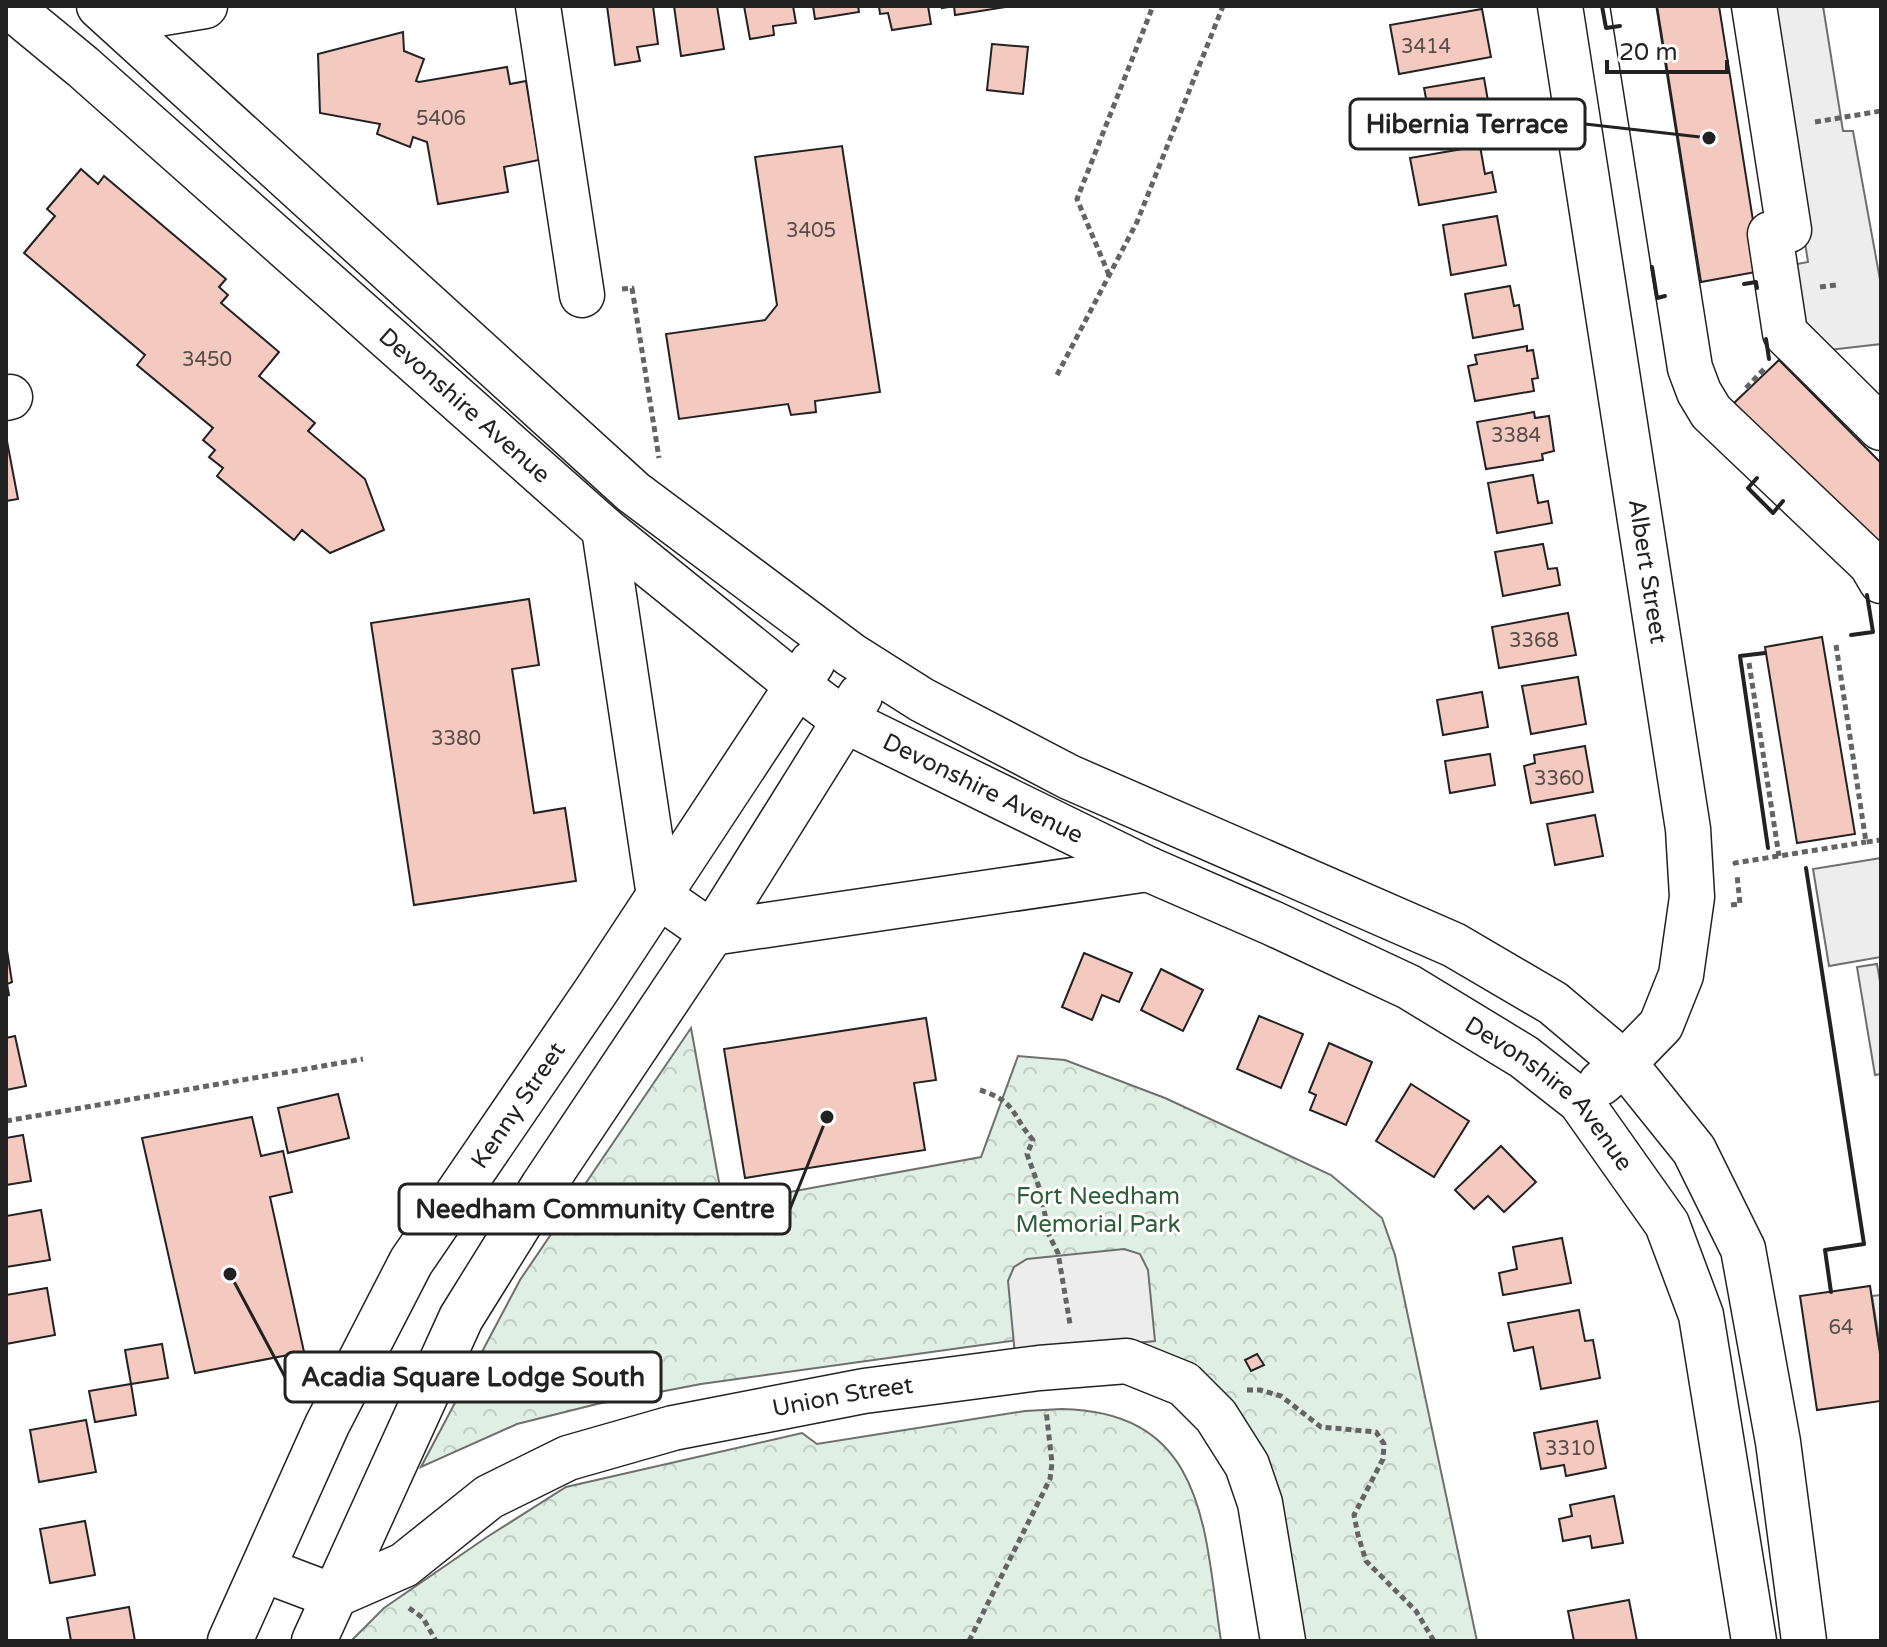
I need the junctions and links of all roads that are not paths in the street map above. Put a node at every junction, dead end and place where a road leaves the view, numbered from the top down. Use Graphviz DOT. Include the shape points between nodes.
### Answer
graph roads {
  1 [pos="9,6"];
  2 [pos="205,6"];
  3 [pos="538,6"];
  4 [pos="1560,6"];
  5 [pos="1633,6"];
  6 [pos="1754,6"];
  7 [pos="107,14"];
  8 [pos="582,295"];
  9 [pos="1881,428"];
  10 [pos="604,529"];
  11 [pos="1881,581"];
  12 [pos="828,637"];
  13 [pos="876,671"];
  14 [pos="798,686"];
  15 [pos="844,720"];
  16 [pos="1148,869"];
  17 [pos="659,896"];
  18 [pos="712,933"];
  19 [pos="1624,1063"];
  20 [pos="1580,1101"];
  21 [pos="264,1570"];
  22 [pos="333,1596"];
  23 [pos="230,1641"];
  24 [pos="314,1641"];
  25 [pos="1283,1641"];
  26 [pos="1754,1641"];
  27 [pos="1804,1641"];
  1 -- 10 [label="street, Devonshire Avenue"];
  2 -- 7 [label="street"];
  3 -- 8 [label="street"];
  4 -- 19 [label="street, Albert Street" via="1688,829 1692,897 1681,975 1661,1025"];
  5 -- 11 [label="street" via="1690,368 1699,392 1711,412 1871,564"];
  6 -- 9 [label="street" via="1789,230 1770,234 1785,333"];
  7 -- 12 [label="street, Devonshire Avenue" via="633,492"];
  10 -- 14 [label="street, Devonshire Avenue"];
  10 -- 17 [label="street"];
  12 -- 13 [label="street, Devonshire Avenue"];
  12 -- 14 [label="street, Kenny Street"];
  13 -- 15 [label="street"];
  13 -- 19 [label="street, Devonshire Avenue" via="1069,777 1454,945 1553,1003"];
  14 -- 15 [label="street, Devonshire Avenue"];
  14 -- 17 [label="street, Kenny Street"];
  15 -- 16 [label="street, Devonshire Avenue"];
  15 -- 18 [label="street"];
  16 -- 18 [label="street"];
  16 -- 20 [label="street, Devonshire Avenue" via="1409,987 1524,1057"];
  17 -- 18 [label="street"];
  17 -- 21 [label="street, Kenny Street" via="411,1262 327,1425"];
  18 -- 22 [label="street" via="461,1318"];
  19 -- 20 [label="street, Albert Street"];
  19 -- 27 [label="street, Devonshire Avenue" via="1694,1150 1743,1249 1778,1442"];
  20 -- 26 [label="street, Devonshire Avenue" via="1667,1224 1701,1315"];
  21 -- 22 [label="street"];
  21 -- 23 [label="street, Kenny Street"];
  22 -- 24 [label="street"];
  22 -- 25 [label="street, Union Street" via="404,1565 489,1497 568,1458 673,1428 835,1397 1127,1361 1184,1384 1216,1416 1247,1465 1260,1503"];
}
